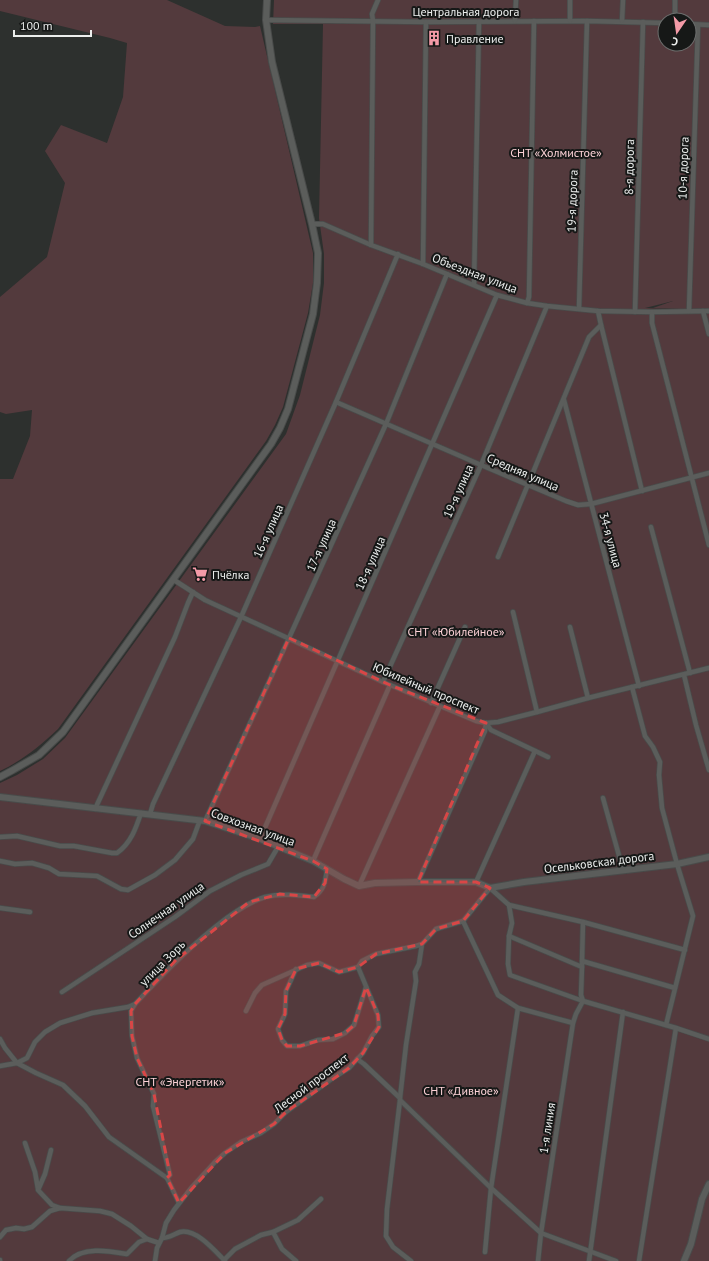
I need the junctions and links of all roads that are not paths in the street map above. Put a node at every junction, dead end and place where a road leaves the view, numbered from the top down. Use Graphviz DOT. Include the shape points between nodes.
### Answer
graph roads {
  1 [pos="267,0"];
  2 [pos="378,0"];
  3 [pos="516,0"];
  4 [pos="570,0"];
  5 [pos="623,0"];
  6 [pos="676,0"];
  7 [pos="675,12"];
  8 [pos="266,20"];
  9 [pos="373,21"];
  10 [pos="515,21"];
  11 [pos="534,21"];
  12 [pos="570,21"];
  13 [pos="587,21"];
  14 [pos="426,22"];
  15 [pos="480,22"];
  16 [pos="622,22"];
  17 [pos="643,22"];
  18 [pos="657,23"];
  19 [pos="698,24"];
  20 [pos="709,25"];
  21 [pos="312,224"];
  22 [pos="371,245"];
  23 [pos="398,254"];
  24 [pos="423,264"];
  25 [pos="447,274"];
  26 [pos="474,285"];
  27 [pos="497,295"];
  28 [pos="527,303"];
  29 [pos="546,306"];
  30 [pos="579,309"];
  31 [pos="598,311"];
  32 [pos="689,311"];
  33 [pos="703,311"];
  34 [pos="709,311"];
  35 [pos="635,312"];
  36 [pos="652,312"];
  37 [pos="601,325"];
  38 [pos="709,334"];
  39 [pos="564,400"];
  40 [pos="336,402"];
  41 [pos="386,424"];
  42 [pos="432,444"];
  43 [pos="481,465"];
  44 [pos="709,473"];
  45 [pos="692,478"];
  46 [pos="528,486"];
  47 [pos="642,491"];
  48 [pos="591,504"];
  49 [pos="651,527"];
  50 [pos="709,545"];
  51 [pos="498,557"];
  52 [pos="174,580"];
  53 [pos="193,592"];
  54 [pos="512,612"];
  55 [pos="241,617"];
  56 [pos="465,627"];
  57 [pos="570,627"];
  58 [pos="289,638"];
  59 [pos="338,661"];
  60 [pos="709,668"];
  61 [pos="690,673"];
  62 [pos="684,675"];
  63 [pos="383,682"];
  64 [pos="390,685"];
  65 [pos="639,686"];
  66 [pos="632,687"];
  67 [pos="588,698"];
  68 [pos="431,702"];
  69 [pos="440,706"];
  70 [pos="537,712"];
  71 [pos="486,723"];
  72 [pos="535,751"];
  73 [pos="548,757"];
  74 [pos="709,770"];
  75 [pos="0,777"];
  76 [pos="0,797"];
  77 [pos="604,798"];
  78 [pos="96,809"];
  79 [pos="142,813"];
  80 [pos="150,814"];
  81 [pos="202,820"];
  82 [pos="0,837"];
  83 [pos="260,839"];
  84 [pos="278,847"];
  85 [pos="709,857"];
  86 [pos="0,861"];
  87 [pos="313,861"];
  88 [pos="677,864"];
  89 [pos="327,870"];
  90 [pos="623,870"];
  91 [pos="418,882"];
  92 [pos="476,882"];
  93 [pos="359,886"];
  94 [pos="490,888"];
  95 [pos="509,905"];
  96 [pos="0,908"];
  97 [pos="30,912"];
  98 [pos="463,921"];
  99 [pos="583,922"];
  100 [pos="509,936"];
  101 [pos="422,944"];
  102 [pos="685,950"];
  103 [pos="582,961"];
  104 [pos="358,967"];
  105 [pos="582,967"];
  106 [pos="296,969"];
  107 [pos="366,987"];
  108 [pos="675,988"];
  109 [pos="62,992"];
  110 [pos="583,1001"];
  111 [pos="135,1004"];
  112 [pos="518,1008"];
  113 [pos="246,1011"];
  114 [pos="623,1012"];
  115 [pos="573,1023"];
  116 [pos="666,1025"];
  117 [pos="676,1028"];
  118 [pos="0,1038"];
  119 [pos="709,1039"];
  120 [pos="357,1059"];
  121 [pos="17,1063"];
  122 [pos="0,1066"];
  123 [pos="400,1099"];
  124 [pos="26,1143"];
  125 [pos="51,1150"];
  126 [pos="167,1178"];
  127 [pos="709,1184"];
  128 [pos="491,1188"];
  129 [pos="38,1190"];
  130 [pos="321,1199"];
  131 [pos="179,1203"];
  132 [pos="60,1208"];
  133 [pos="273,1232"];
  134 [pos="541,1233"];
  135 [pos="0,1237"];
  136 [pos="162,1238"];
  137 [pos="148,1240"];
  138 [pos="159,1243"];
  139 [pos="485,1252"];
  140 [pos="590,1252"];
  141 [pos="224,1260"];
  142 [pos="69,1261"];
  143 [pos="155,1261"];
  144 [pos="296,1261"];
  145 [pos="411,1261"];
  146 [pos="538,1261"];
  147 [pos="589,1261"];
  148 [pos="616,1261"];
  149 [pos="639,1261"];
  150 [pos="684,1261"];
  1 -- 8 [label="main road"];
  2 -- 9 [label="street" via="372,14"];
  3 -- 10 [label="street"];
  4 -- 12 [label="street"];
  5 -- 16 [label="street"];
  6 -- 7 [label="street"];
  8 -- 9 [label="street, Центральная дорога"];
  8 -- 21 [label="main road" via="272,62"];
  9 -- 14 [label="street, Центральная дорога"];
  9 -- 22 [label="street"];
  10 -- 11 [label="street, Центральная дорога"];
  10 -- 15 [label="street, Центральная дорога"];
  11 -- 12 [label="street, Центральная дорога"];
  11 -- 28 [label="street"];
  12 -- 13 [label="street, Центральная дорога"];
  13 -- 16 [label="street, Центральная дорога"];
  13 -- 30 [label="street, 19-я дорога"];
  14 -- 15 [label="street, Центральная дорога"];
  14 -- 24 [label="street"];
  15 -- 26 [label="street"];
  16 -- 17 [label="street, Центральная дорога"];
  17 -- 18 [label="street, Центральная дорога"];
  17 -- 35 [label="street, 8-я дорога"];
  19 -- 20 [label="street"];
  19 -- 32 [label="street, 10-я дорога"];
  21 -- 22 [label="street, Объездная улица" via="323,224"];
  21 -- 52 [label="main road" via="318,253 316,291 313,314 288,409 271,444"];
  22 -- 23 [label="street, Объездная улица"];
  23 -- 24 [label="street, Объездная улица"];
  23 -- 40 [label="street, 16-я улица"];
  24 -- 25 [label="street, Объездная улица"];
  25 -- 26 [label="street, Объездная улица"];
  25 -- 41 [label="street, 17-я улица"];
  26 -- 27 [label="street, Объездная улица"];
  27 -- 28 [label="street, Объездная улица"];
  27 -- 42 [label="street, 18-я улица"];
  28 -- 29 [label="street, Объездная улица"];
  29 -- 30 [label="street, Объездная улица"];
  29 -- 43 [label="street, 19-я улица"];
  30 -- 31 [label="street, Объездная улица"];
  31 -- 35 [label="street, Объездная улица"];
  31 -- 37 [label="street"];
  32 -- 33 [label="street, Объездная улица"];
  32 -- 36 [label="street, Объездная улица"];
  33 -- 34 [label="street, Объездная улица"];
  33 -- 38 [label="street"];
  35 -- 36 [label="street, Объездная улица"];
  36 -- 45 [label="street" via="652,323"];
  37 -- 39 [label="street" via="590,337"];
  37 -- 47 [label="street"];
  39 -- 46 [label="street"];
  39 -- 48 [label="street, 34-я улица"];
  40 -- 41 [label="street, Средняя улица"];
  40 -- 55 [label="street, 16-я улица"];
  41 -- 42 [label="street, Средняя улица"];
  41 -- 58 [label="street, 17-я улица"];
  42 -- 43 [label="street, Средняя улица"];
  42 -- 59 [label="street, 18-я улица"];
  43 -- 46 [label="street, Средняя улица"];
  43 -- 63 [label="street, 19-я улица"];
  44 -- 45 [label="street, Средняя улица"];
  45 -- 47 [label="street, Средняя улица"];
  45 -- 50 [label="street"];
  46 -- 48 [label="street, Средняя улица" via="578,505"];
  46 -- 51 [label="street"];
  47 -- 48 [label="street, Средняя улица"];
  48 -- 65 [label="street, 34-я улица"];
  49 -- 61 [label="street"];
  52 -- 53 [label="street, Юбилейный проспект"];
  52 -- 75 [label="main road" via="63,732 39,755"];
  53 -- 55 [label="street, Юбилейный проспект"];
  53 -- 78 [label="street"];
  54 -- 70 [label="street"];
  55 -- 58 [label="street, Юбилейный проспект"];
  55 -- 80 [label="street, 16-я улица"];
  56 -- 68 [label="street"];
  57 -- 67 [label="street"];
  58 -- 59 [label="street, Юбилейный проспект"];
  58 -- 81 [label="street, 17-я улица"];
  59 -- 63 [label="street, Юбилейный проспект"];
  59 -- 83 [label="street, 18-я улица"];
  60 -- 61 [label="street, Юбилейный проспект"];
  61 -- 62 [label="street, Юбилейный проспект"];
  62 -- 65 [label="street, Юбилейный проспект"];
  62 -- 74 [label="street"];
  63 -- 64 [label="street, Юбилейный проспект"];
  64 -- 68 [label="street, Юбилейный проспект"];
  64 -- 87 [label="street"];
  65 -- 66 [label="street, Юбилейный проспект"];
  66 -- 67 [label="street, Юбилейный проспект"];
  66 -- 88 [label="street" via="645,736 660,762 662,808"];
  67 -- 70 [label="street, Юбилейный проспект"];
  68 -- 69 [label="street, Юбилейный проспект"];
  69 -- 71 [label="street, Юбилейный проспект"];
  69 -- 93 [label="street"];
  70 -- 71 [label="street, Юбилейный проспект"];
  71 -- 72 [label="street" via="491,730"];
  71 -- 91 [label="street" via="486,731"];
  72 -- 73 [label="street"];
  72 -- 92 [label="street"];
  76 -- 78 [label="main road, Совхозная улица"];
  77 -- 90 [label="street"];
  78 -- 79 [label="main road, Совхозная улица"];
  79 -- 80 [label="main road, Совхозная улица"];
  79 -- 82 [label="street" via="132,838 117,852 112,853 60,846 17,836"];
  80 -- 81 [label="main road, Совхозная улица"];
  81 -- 83 [label="main road, Совхозная улица"];
  81 -- 86 [label="street, 17-я улица" via="192,839 175,860 128,890 97,876 59,874 32,863 15,864"];
  83 -- 84 [label="main road, Совхозная улица"];
  84 -- 87 [label="main road, Совхозная улица"];
  84 -- 109 [label="street, Солнечная улица" via="268,864 210,891"];
  85 -- 88 [label="main road, Осельковская дорога"];
  87 -- 89 [label="main road, Совхозная улица"];
  88 -- 90 [label="main road, Осельковская дорога"];
  88 -- 102 [label="street" via="693,916"];
  89 -- 93 [label="main road, Совхозная улица"];
  89 -- 111 [label="street, улица Зорь" via="325,883 314,897 280,894 249,902 176,960"];
  90 -- 94 [label="main road, Осельковская дорога"];
  91 -- 92 [label="main road"];
  91 -- 93 [label="main road"];
  92 -- 94 [label="main road"];
  94 -- 95 [label="street"];
  94 -- 98 [label="street"];
  95 -- 99 [label="street"];
  95 -- 100 [label="street" via="512,923"];
  96 -- 97 [label="street"];
  98 -- 101 [label="street" via="436,929"];
  98 -- 112 [label="street" via="498,995"];
  99 -- 102 [label="street"];
  99 -- 103 [label="street"];
  100 -- 105 [label="street"];
  100 -- 110 [label="street" via="510,975"];
  101 -- 104 [label="street" via="376,954 362,961"];
  101 -- 123 [label="street" via="415,972 416,981"];
  102 -- 108 [label="street"];
  103 -- 105 [label="street"];
  103 -- 108 [label="street"];
  104 -- 106 [label="street" via="339,972 319,963"];
  104 -- 107 [label="street, Лесной проспект"];
  105 -- 110 [label="street"];
  106 -- 107 [label="street" via="286,991 284,1014 278,1029 287,1046 333,1039 345,1033 354,1025"];
  106 -- 113 [label="street" via="262,985 255,992"];
  107 -- 120 [label="street, Лесной проспект" via="378,1015 379,1026"];
  108 -- 116 [label="street"];
  110 -- 114 [label="street"];
  110 -- 115 [label="street, 1-я линия"];
  111 -- 121 [label="street" via="60,1023 45,1032 35,1042 27,1058"];
  111 -- 126 [label="street" via="131,1011 132,1036 137,1058 154,1094 153,1106 170,1175"];
  112 -- 115 [label="street"];
  112 -- 128 [label="street"];
  114 -- 116 [label="street"];
  114 -- 140 [label="street"];
  115 -- 134 [label="street, 1-я линия"];
  116 -- 117 [label="street"];
  117 -- 119 [label="street"];
  117 -- 149 [label="street"];
  118 -- 121 [label="street"];
  120 -- 123 [label="street"];
  120 -- 131 [label="street, Лесной проспект" via="349,1068 286,1112 274,1124 225,1153"];
  121 -- 122 [label="street"];
  121 -- 126 [label="street" via="63,1084 85,1106 109,1137"];
  123 -- 128 [label="street"];
  123 -- 145 [label="street" via="386,1236 398,1252"];
  124 -- 129 [label="street"];
  125 -- 129 [label="street"];
  126 -- 131 [label="street"];
  127 -- 150 [label="main road" via="702,1199"];
  128 -- 134 [label="street"];
  128 -- 139 [label="street"];
  129 -- 132 [label="street" via="52,1205"];
  130 -- 133 [label="street" via="298,1220"];
  131 -- 136 [label="street, Лесной проспект" via="166,1223"];
  132 -- 135 [label="street" via="50,1211 32,1227 6,1230"];
  132 -- 137 [label="street" via="100,1210 112,1214"];
  133 -- 141 [label="street" via="261,1235 235,1249"];
  133 -- 144 [label="street" via="282,1249"];
  134 -- 140 [label="street"];
  134 -- 146 [label="street, 1-я линия"];
  136 -- 138 [label="street, Лесной проспект"];
  136 -- 141 [label="street" via="190,1231 204,1240"];
  137 -- 138 [label="street"];
  137 -- 142 [label="street" via="140,1242 127,1254 97,1250 85,1252"];
  138 -- 143 [label="street, Лесной проспект"];
  140 -- 147 [label="street"];
  140 -- 148 [label="street"];
}
